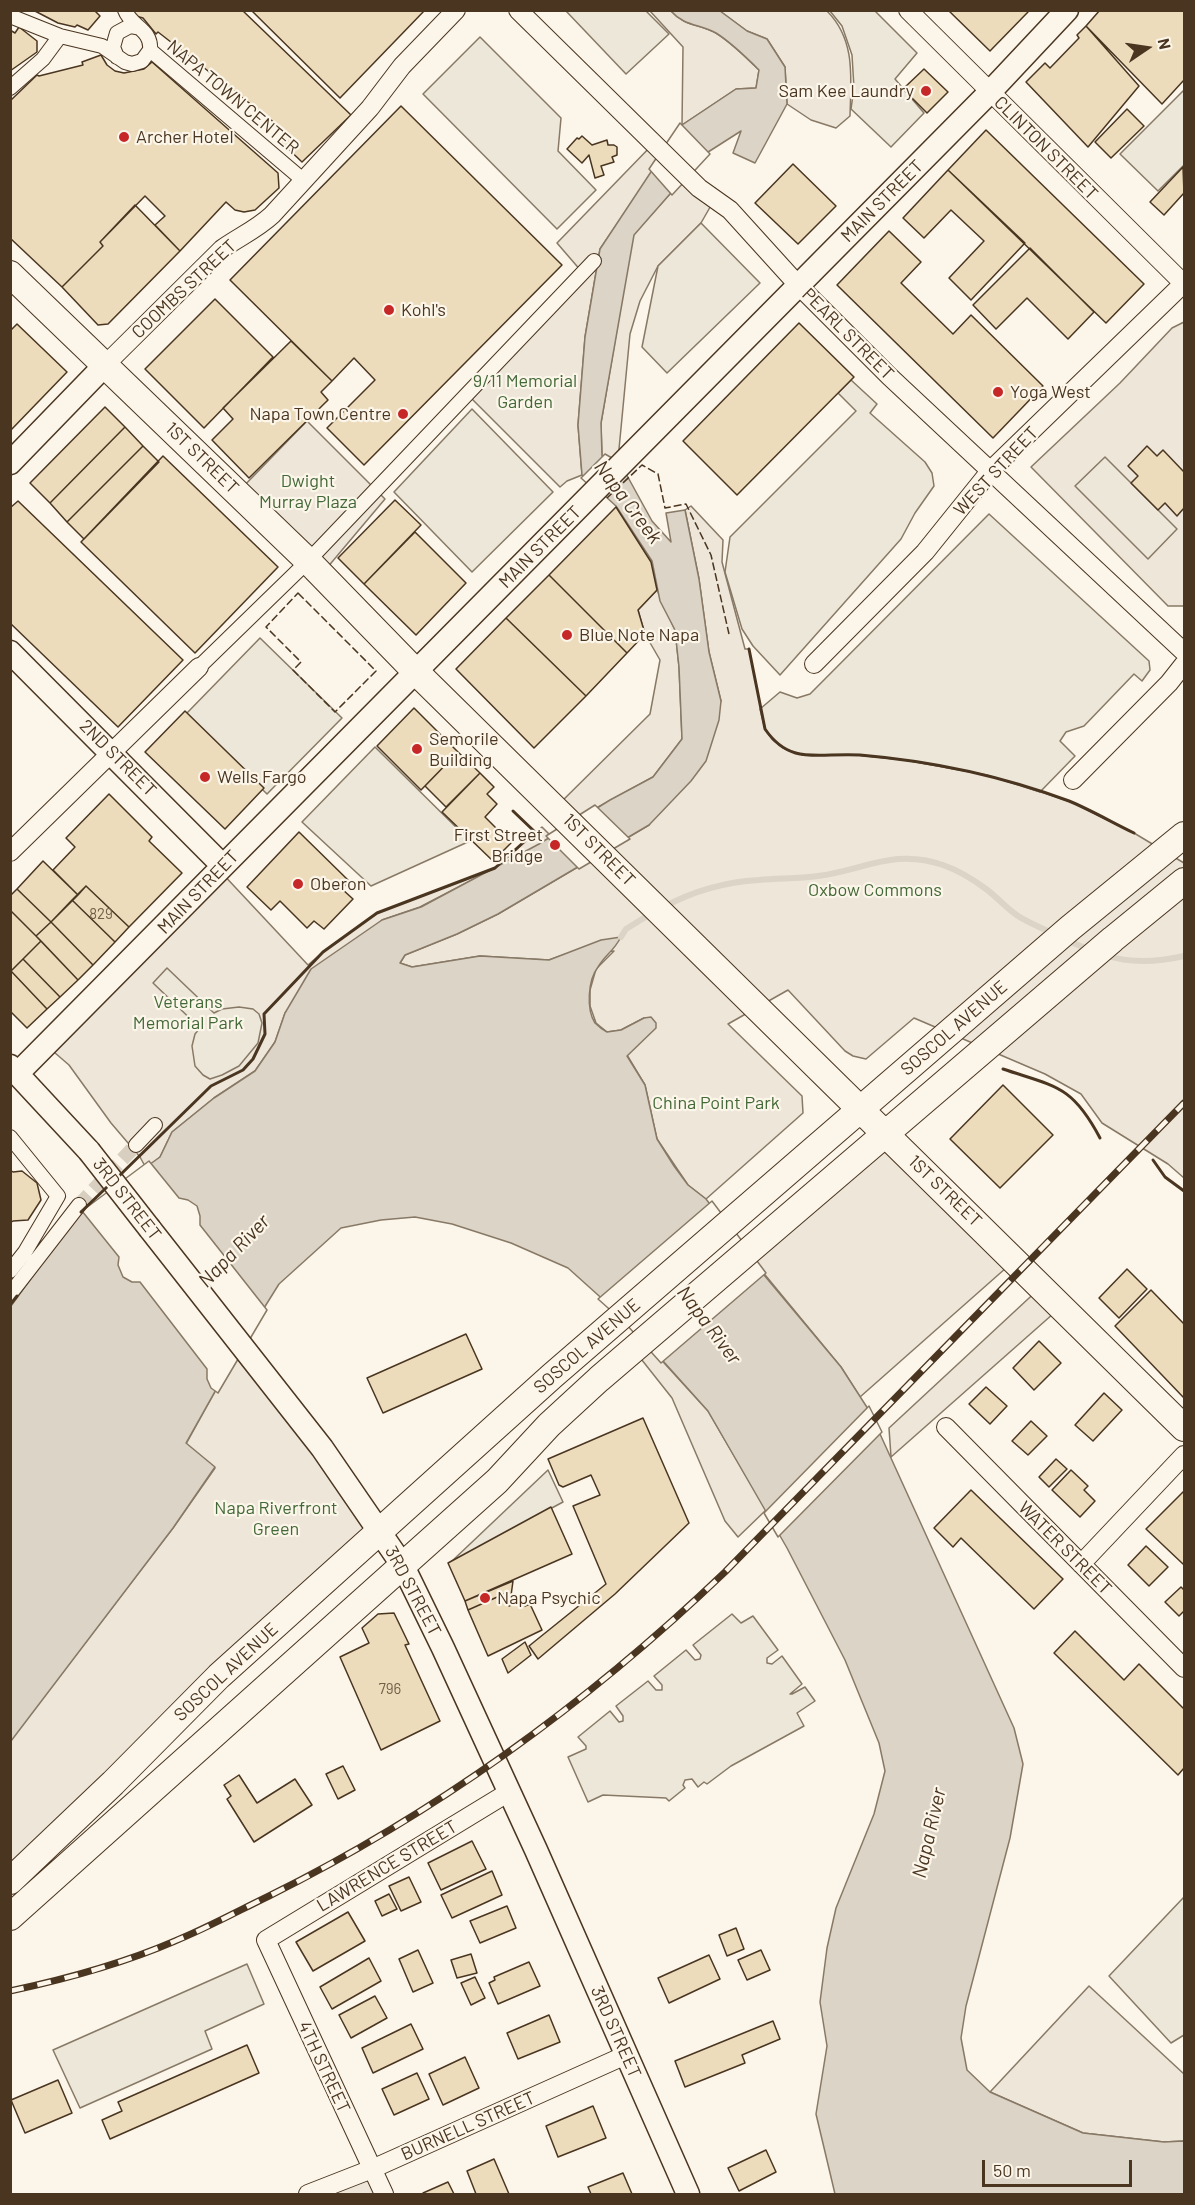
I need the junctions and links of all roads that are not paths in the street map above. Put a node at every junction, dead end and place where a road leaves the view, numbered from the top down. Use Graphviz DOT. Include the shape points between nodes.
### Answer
graph roads {
  1 [pos="125,10"];
  2 [pos="456,10"];
  3 [pos="518,10"];
  4 [pos="908,10"];
  5 [pos="1067,10"];
  6 [pos="10,16"];
  7 [pos="140,28"];
  8 [pos="60,36"];
  9 [pos="150,50"];
  10 [pos="118,57"];
  11 [pos="10,88"];
  12 [pos="990,92"];
  13 [pos="303,180"];
  14 [pos="594,261"];
  15 [pos="10,274"];
  16 [pos="1184,283"];
  17 [pos="798,285"];
  18 [pos="106,364"];
  19 [pos="10,463"];
  20 [pos="992,470"];
  21 [pos="309,561"];
  22 [pos="10,652"];
  23 [pos="1185,652"];
  24 [pos="813,664"];
  25 [pos="1185,664"];
  26 [pos="199,667"];
  27 [pos="415,670"];
  28 [pos="112,752"];
  29 [pos="1073,780"];
  30 [pos="1185,835"];
  31 [pos="10,852"];
  32 [pos="224,866"];
  33 [pos="1185,881"];
  34 [pos="13,1073"];
  35 [pos="861,1108"];
  36 [pos="155,1125"];
  37 [pos="886,1134"];
  38 [pos="10,1137"];
  39 [pos="136,1144"];
  40 [pos="79,1205"];
  41 [pos="10,1271"];
  42 [pos="10,1294"];
  43 [pos="946,1427"];
  44 [pos="1185,1428"];
  45 [pos="1185,1455"];
  46 [pos="381,1532"];
  47 [pos="1082,1564"];
  48 [pos="403,1566"];
  49 [pos="1185,1668"];
  50 [pos="509,1792"];
  51 [pos="10,1881"];
  52 [pos="10,1917"];
  53 [pos="266,1940"];
  54 [pos="626,2055"];
  55 [pos="372,2169"];
  56 [pos="308,2194"];
  57 [pos="384,2194"];
  58 [pos="688,2194"];
  1 -- 7 [label="street" via="129,20"];
  2 -- 13 [label="street, COOMBS STREET"];
  3 -- 17 [label="street, PEARL STREET" via="699,188 730,210"];
  4 -- 12 [label="street, CLINTON STREET"];
  5 -- 12 [label="street, MAIN STREET"];
  6 -- 8 [label="street, NAPA TOWN CENTER"];
  7 -- 9 [label="street" via="149,38"];
  7 -- 10 [label="street" via="130,26 117,33 113,47"];
  8 -- 10 [label="street, NAPA TOWN CENTER" via="102,46"];
  8 -- 11 [label="street" via="43,59"];
  9 -- 10 [label="street, NAPA TOWN CENTER" via="137,63"];
  9 -- 13 [label="street, NAPA TOWN CENTER"];
  12 -- 16 [label="street, CLINTON STREET"];
  12 -- 17 [label="street, MAIN STREET"];
  13 -- 18 [label="street, COOMBS STREET" via="259,226 222,249"];
  14 -- 21 [label="street"];
  15 -- 18 [label="main road, 1ST STREET"];
  16 -- 20 [label="street, WEST STREET"];
  17 -- 20 [label="street, PEARL STREET"];
  17 -- 27 [label="street, MAIN STREET"];
  18 -- 19 [label="street, COOMBS STREET"];
  18 -- 21 [label="main road, 1ST STREET"];
  20 -- 23 [label="street, PEARL STREET"];
  20 -- 24 [label="street, WEST STREET" via="925,552"];
  21 -- 26 [label="street"];
  21 -- 27 [label="main road, 1ST STREET"];
  22 -- 28 [label="street, 2ND STREET"];
  25 -- 29 [label="street"];
  26 -- 28 [label="street"];
  27 -- 32 [label="street, MAIN STREET"];
  27 -- 35 [label="main road, 1ST STREET"];
  28 -- 31 [label="street"];
  28 -- 32 [label="street, 2ND STREET"];
  30 -- 35 [label="main road, SOSCOL AVENUE"];
  32 -- 34 [label="street, MAIN STREET"];
  33 -- 37 [label="main road, SOSCOL AVENUE"];
  34 -- 46 [label="street, 3RD STREET, bridge" via="89,1151 322,1448"];
  35 -- 37 [label="main road, 1ST STREET"];
  35 -- 46 [label="main road, SOSCOL AVENUE" via="612,1323"];
  36 -- 39 [label="street"];
  37 -- 44 [label="main road, 1ST STREET"];
  37 -- 48 [label="main road, SOSCOL AVENUE" via="566,1409 497,1481"];
  38 -- 41 [label="street" via="58,1196"];
  40 -- 42 [label="street"];
  43 -- 47 [label="street, WATER STREET"];
  45 -- 47 [label="street"];
  46 -- 48 [label="street, 3RD STREET"];
  46 -- 51 [label="main road, SOSCOL AVENUE" via="219,1676"];
  47 -- 49 [label="street, WATER STREET"];
  48 -- 50 [label="street, 3RD STREET"];
  48 -- 52 [label="main road, SOSCOL AVENUE"];
  50 -- 53 [label="street, LAWRENCE STREET"];
  50 -- 54 [label="street, 3RD STREET"];
  53 -- 55 [label="street, 4TH STREET"];
  54 -- 55 [label="street, BURNELL STREET"];
  54 -- 58 [label="street, 3RD STREET"];
  55 -- 56 [label="street, BURNELL STREET"];
  55 -- 57 [label="street, 4TH STREET"];
}
